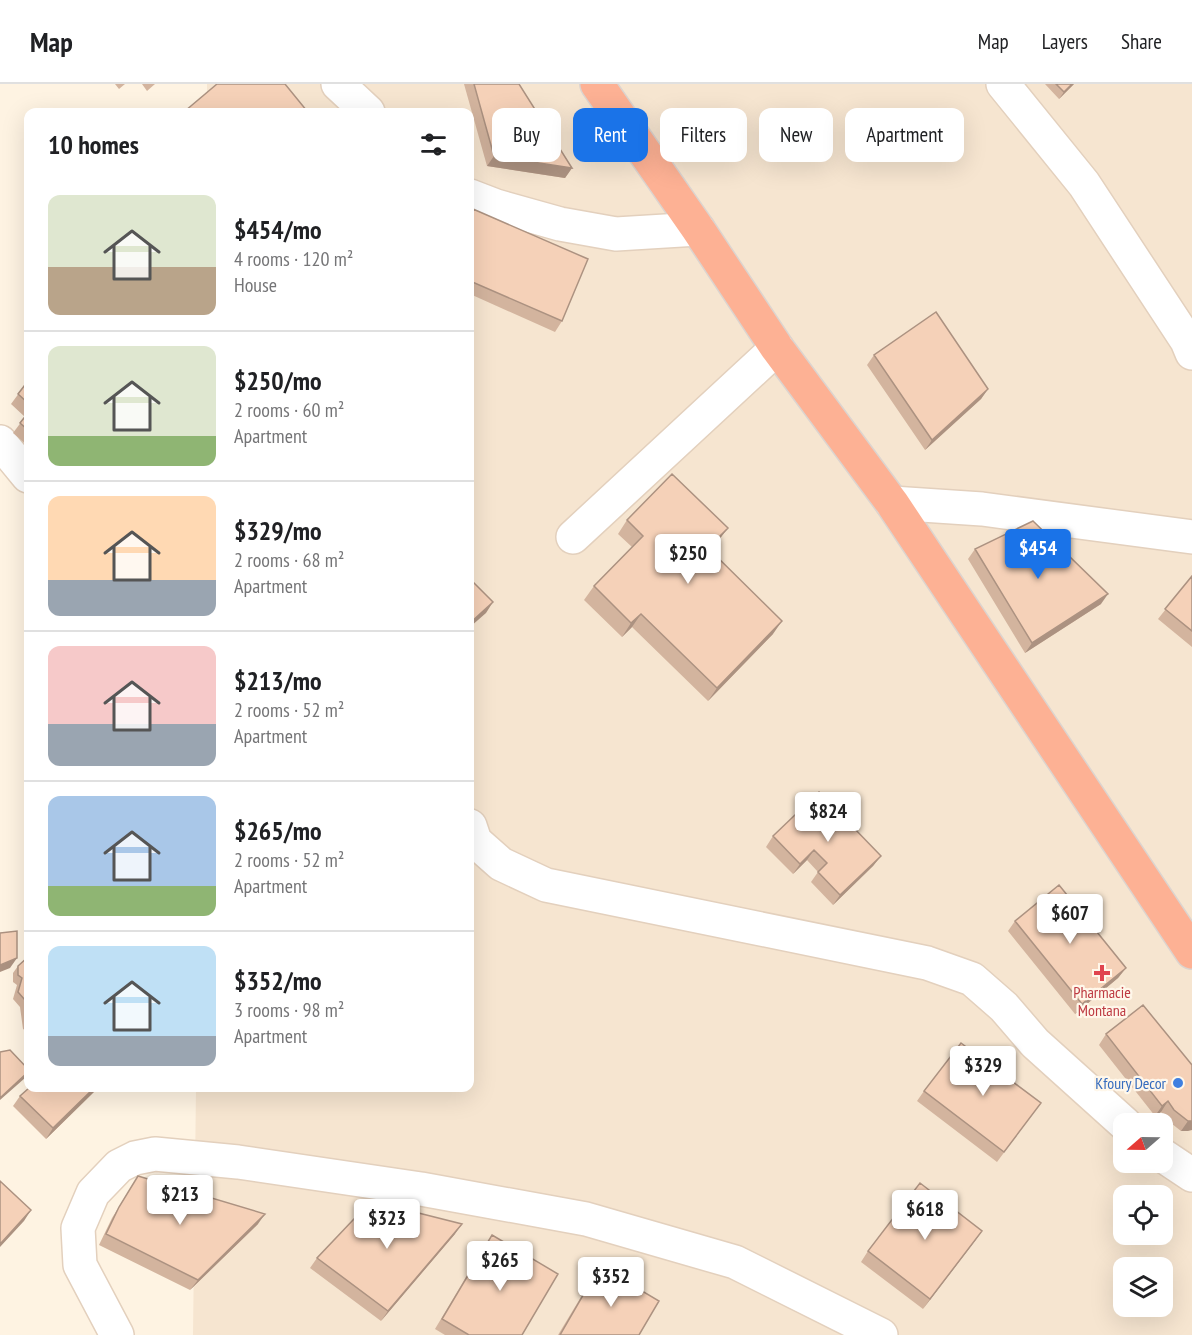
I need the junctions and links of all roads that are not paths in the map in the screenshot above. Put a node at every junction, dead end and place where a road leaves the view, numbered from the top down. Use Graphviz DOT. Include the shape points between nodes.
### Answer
graph roads {
  1 [pos="338,84"];
  2 [pos="597,84"];
  3 [pos="1003,84"];
  4 [pos="364,108"];
  5 [pos="474,198"];
  6 [pos="698,229"];
  7 [pos="777,348"];
  8 [pos="1192,353"];
  9 [pos="0,442"];
  10 [pos="24,471"];
  11 [pos="892,503"];
  12 [pos="573,537"];
  13 [pos="1192,537"];
  14 [pos="474,838"];
  15 [pos="1192,952"];
  16 [pos="1113,1113"];
  17 [pos="1173,1162"];
  18 [pos="1192,1175"];
  19 [pos="117,1335"];
  20 [pos="881,1335"];
  1 -- 4 [label="street"];
  2 -- 6 [label="highway"];
  3 -- 8 [label="street" via="1084,184"];
  5 -- 6 [label="street" via="560,224 616,234"];
  6 -- 7 [label="highway"];
  7 -- 11 [label="highway"];
  7 -- 12 [label="street"];
  9 -- 10 [label="street"];
  11 -- 13 [label="street" via="982,509"];
  11 -- 15 [label="highway"];
  14 -- 16 [label="street" via="501,864 546,885 927,963 972,979"];
  17 -- 18 [label="street"];
  19 -- 20 [label="street" via="80,1265 78,1228 93,1193 119,1166 155,1154 421,1189 586,1219 735,1262"];
}
